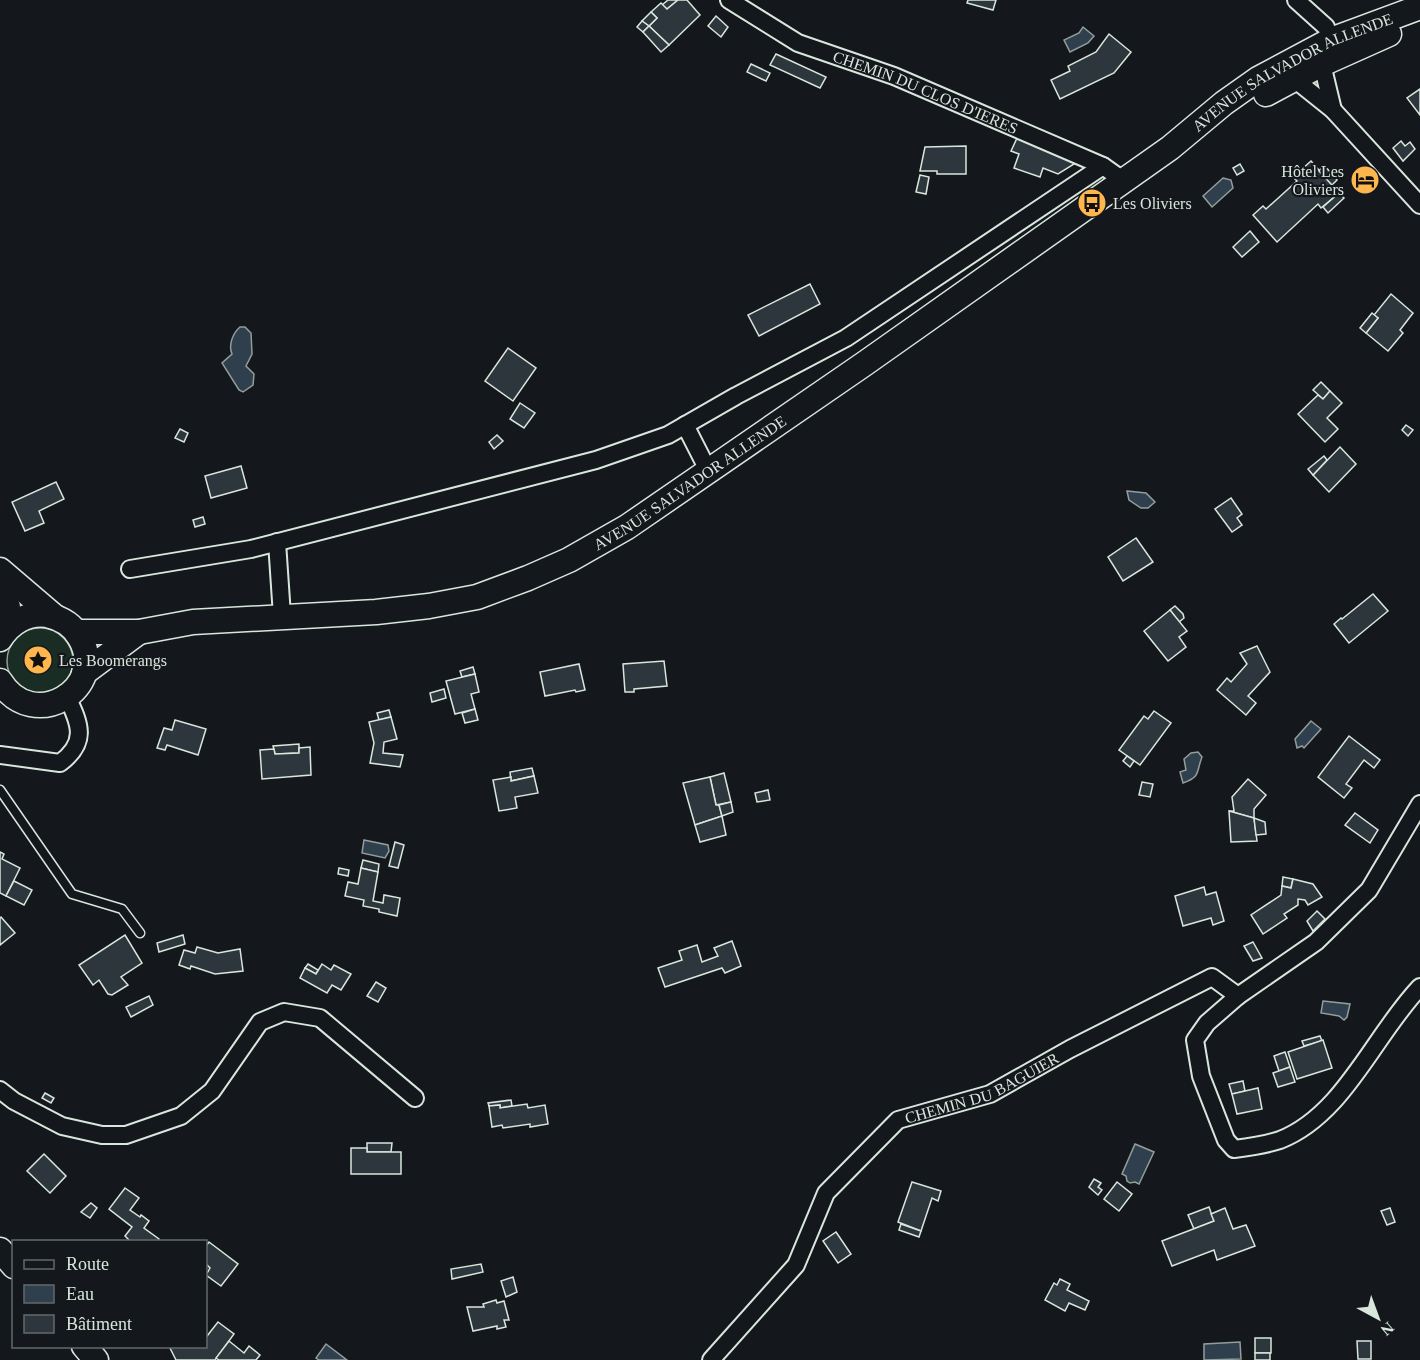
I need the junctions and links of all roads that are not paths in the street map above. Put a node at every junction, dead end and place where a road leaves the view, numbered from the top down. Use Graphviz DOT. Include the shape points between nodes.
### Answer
graph roads {
  1 [pos="729,0"];
  2 [pos="1296,0"];
  3 [pos="1420,7"];
  4 [pos="1420,20"];
  5 [pos="1310,60"];
  6 [pos="1333,110"];
  7 [pos="1103,166"];
  8 [pos="1124,182"];
  9 [pos="1420,205"];
  10 [pos="686,425"];
  11 [pos="709,472"];
  12 [pos="277,542"];
  13 [pos="130,569"];
  14 [pos="0,570"];
  15 [pos="0,592"];
  16 [pos="55,616"];
  17 [pos="282,616"];
  18 [pos="76,632"];
  19 [pos="139,632"];
  20 [pos="3,634"];
  21 [pos="84,673"];
  22 [pos="5,693"];
  23 [pos="67,697"];
  24 [pos="0,755"];
  25 [pos="0,790"];
  26 [pos="1420,804"];
  27 [pos="140,933"];
  28 [pos="1420,987"];
  29 [pos="1238,996"];
  30 [pos="0,1090"];
  31 [pos="415,1098"];
  32 [pos="0,1250"];
  33 [pos="12,1264"];
  34 [pos="85,1348"];
  35 [pos="96,1360"];
  36 [pos="711,1360"];
  1 -- 7 [label="street, CHEMIN DU CLOS D'IERES" via="798,43 894,76"];
  2 -- 5 [label="street" via="1326,27"];
  3 -- 5 [label="main road, AVENUE SALVADOR ALLENDE" via="1360,29"];
  4 -- 5 [label="main road, AVENUE SALVADOR ALLENDE"];
  5 -- 6 [label="street"];
  5 -- 6 [label="street"];
  5 -- 8 [label="main road, AVENUE SALVADOR ALLENDE" via="1170,148"];
  6 -- 9 [label="street"];
  7 -- 8 [label="street, CHEMIN DU CLOS D'IERES"];
  7 -- 10 [label="street" via="846,338"];
  8 -- 11 [label="main road, AVENUE SALVADOR ALLENDE"];
  10 -- 11 [label="street"];
  10 -- 12 [label="street" via="596,460"];
  11 -- 17 [label="main road, AVENUE SALVADOR ALLENDE" via="569,560 477,597 376,612"];
  12 -- 13 [label="street"];
  12 -- 17 [label="street"];
  14 -- 16 [label="main road"];
  15 -- 20 [label="main road" via="8,607"];
  16 -- 18 [label="main road"];
  16 -- 20 [label="main road" via="29,616 16,621"];
  17 -- 19 [label="main road, AVENUE SALVADOR ALLENDE" via="193,622"];
  18 -- 19 [label="main road, AVENUE SALVADOR ALLENDE"];
  18 -- 21 [label="main road" via="85,652"];
  19 -- 21 [label="main road, AVENUE SALVADOR ALLENDE"];
  21 -- 23 [label="main road, AVENUE SALVADOR ALLENDE"];
  22 -- 23 [label="main road" via="41,706"];
  23 -- 24 [label="street" via="78,727 79,743 71,755 60,763"];
  25 -- 27 [label="lane" via="72,894 122,909"];
  26 -- 29 [label="street" via="1369,890 1316,942"];
  28 -- 29 [label="street" via="1381,1035 1346,1088 1311,1121 1281,1139 1234,1149 1226,1140 1201,1076 1196,1041 1207,1023"];
  29 -- 36 [label="street, CHEMIN DU BAGUIER" via="1212,977 990,1094 898,1120 826,1193 796,1265"];
  30 -- 31 [label="street" via="62,1126 126,1135 181,1116 212,1091 260,1022 284,1012 320,1018"];
  32 -- 33 [label="main road"];
  34 -- 35 [label="main road"];
}
